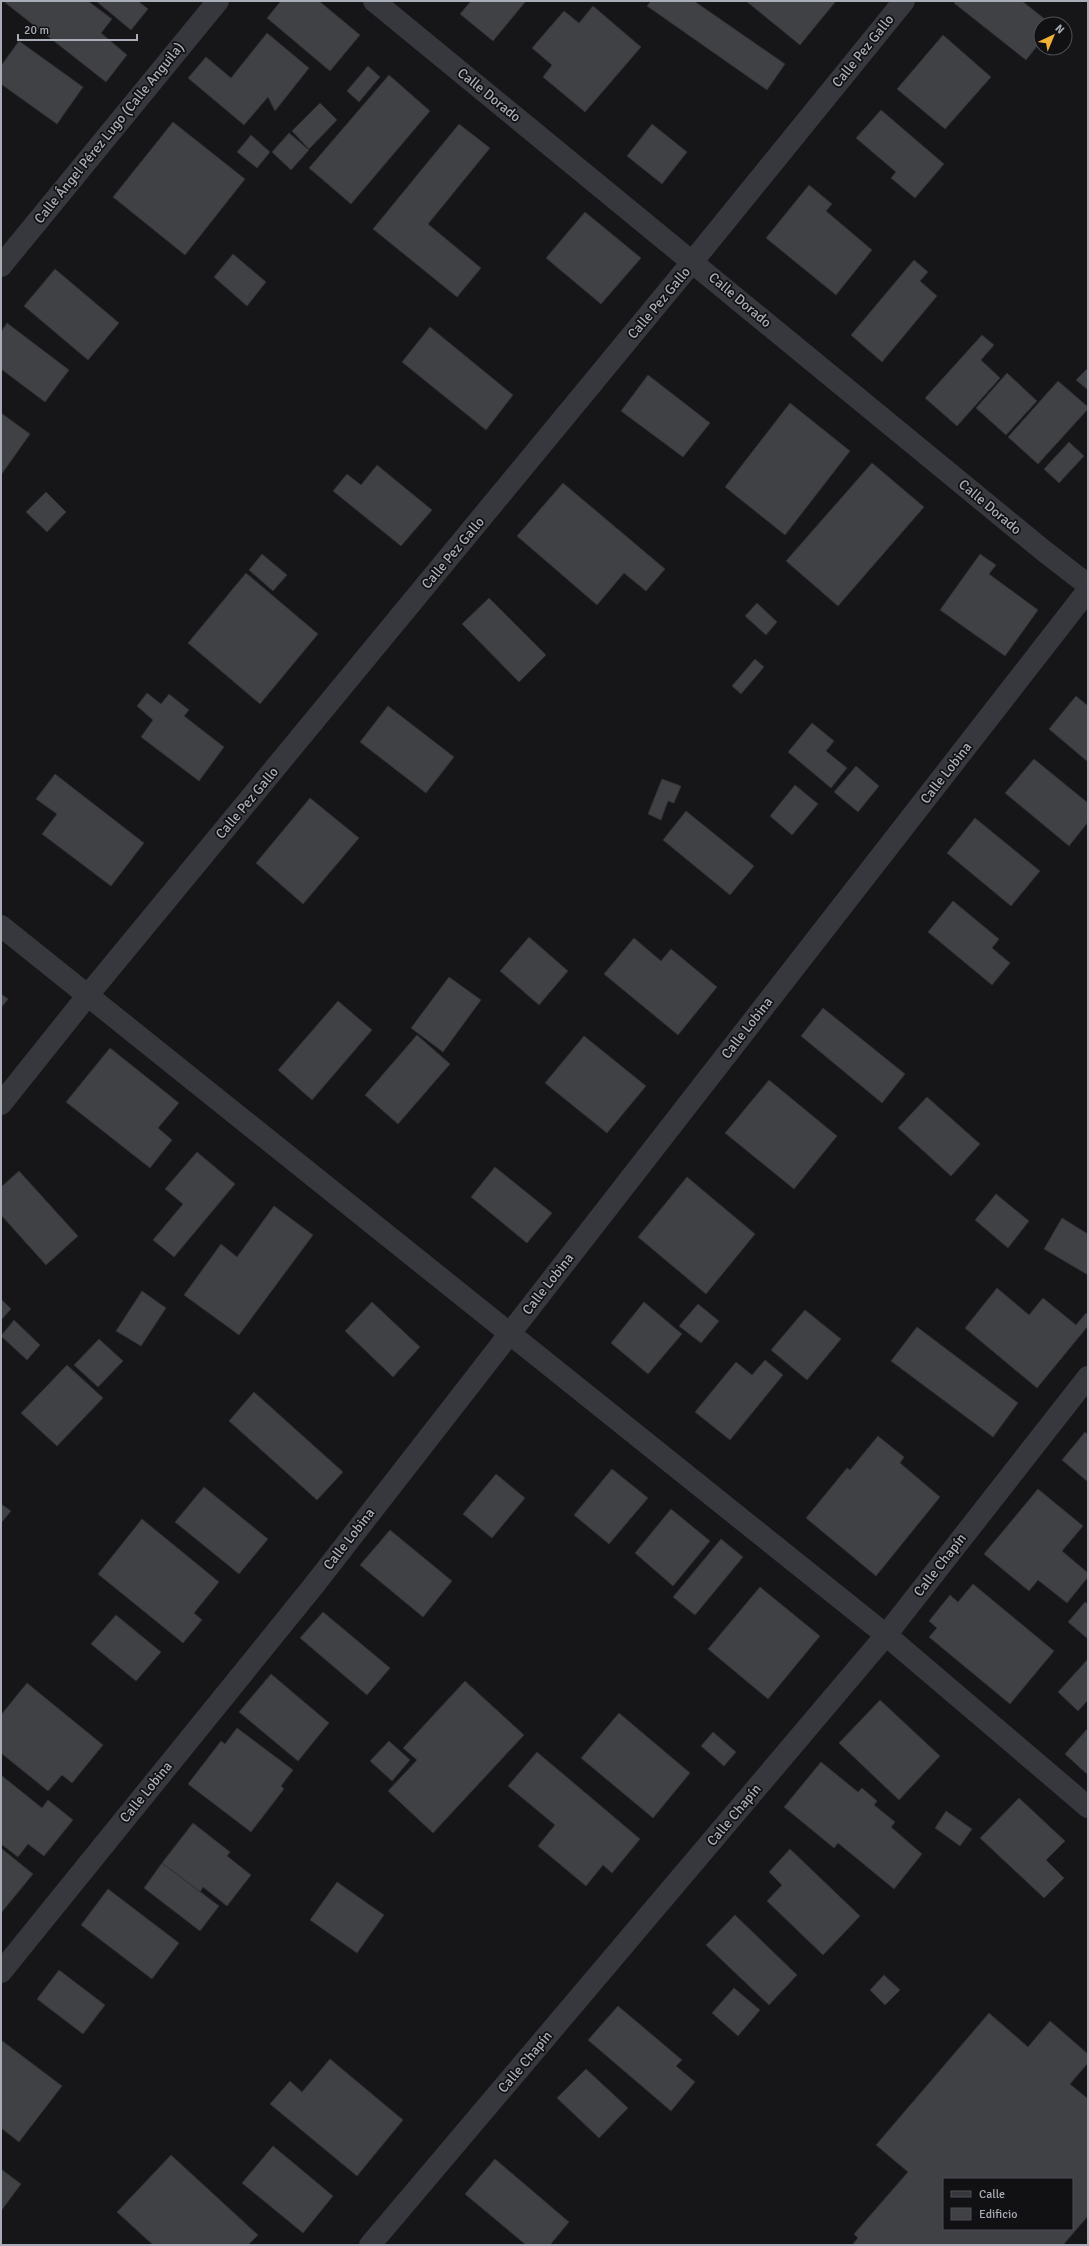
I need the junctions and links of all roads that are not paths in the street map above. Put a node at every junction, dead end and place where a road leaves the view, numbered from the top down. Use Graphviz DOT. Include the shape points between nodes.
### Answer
graph roads {
  1 [pos="218,1"];
  2 [pos="374,1"];
  3 [pos="904,1"];
  4 [pos="693,262"];
  5 [pos="1,266"];
  6 [pos="1088,585"];
  7 [pos="1088,590"];
  8 [pos="1,926"];
  9 [pos="88,995"];
  10 [pos="1,1104"];
  11 [pos="509,1334"];
  12 [pos="1088,1377"];
  13 [pos="886,1634"];
  14 [pos="1088,1807"];
  15 [pos="1,1972"];
  16 [pos="370,2245"];
  1 -- 5 [label="street, Calle Ángel Pérez Lugo (Calle Anguila)"];
  2 -- 4 [label="street, Calle Dorado"];
  3 -- 4 [label="street, Calle Pez Gallo"];
  4 -- 6 [label="street, Calle Dorado"];
  4 -- 9 [label="street, Calle Pez Gallo"];
  7 -- 11 [label="street, Calle Lobina"];
  8 -- 9 [label="street"];
  9 -- 10 [label="street, Calle Pez Gallo"];
  9 -- 11 [label="street"];
  11 -- 13 [label="street"];
  11 -- 15 [label="street, Calle Lobina" via="282,1624"];
  12 -- 13 [label="street, Calle Chapín"];
  13 -- 14 [label="street"];
  13 -- 16 [label="street, Calle Chapín"];
}
